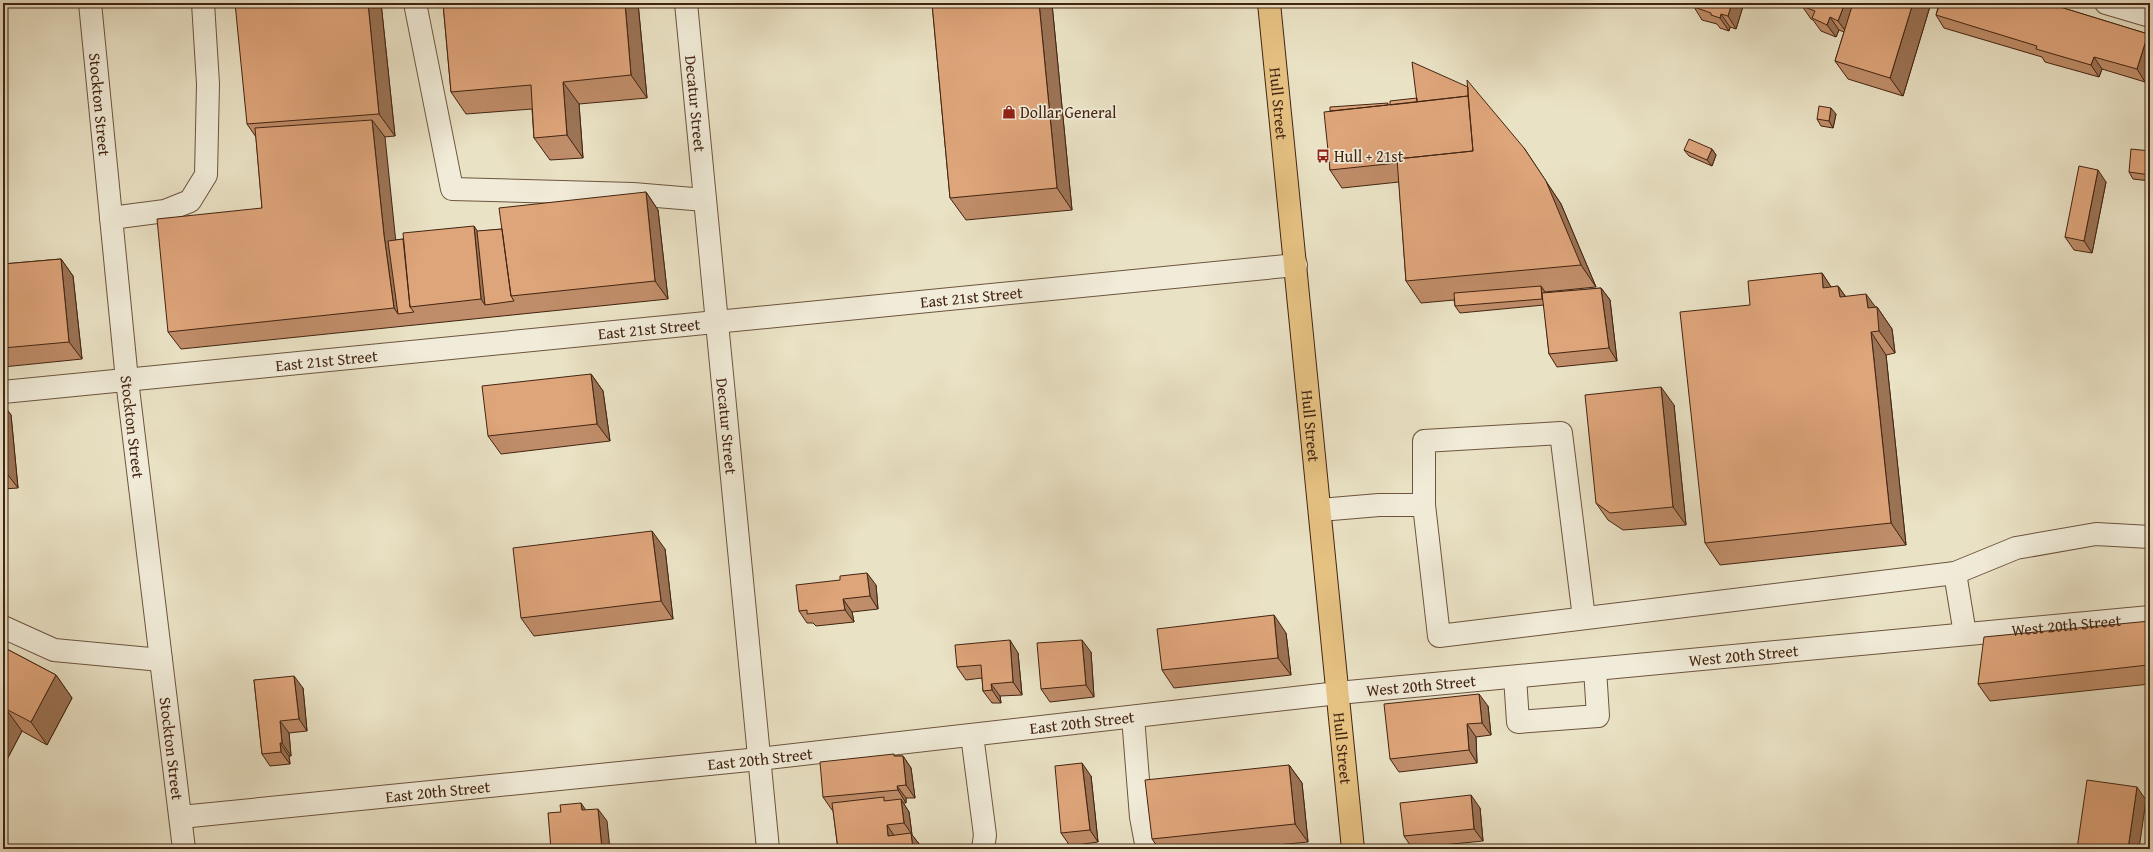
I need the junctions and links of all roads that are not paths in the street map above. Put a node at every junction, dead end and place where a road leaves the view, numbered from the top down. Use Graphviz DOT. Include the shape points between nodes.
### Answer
graph roads {
  1 [pos="90,3"];
  2 [pos="203,3"];
  3 [pos="415,3"];
  4 [pos="686,3"];
  5 [pos="1269,3"];
  6 [pos="2106,3"];
  7 [pos="2150,16"];
  8 [pos="705,200"];
  9 [pos="111,218"];
  10 [pos="1296,265"];
  11 [pos="717,322"];
  12 [pos="127,380"];
  13 [pos="3,392"];
  14 [pos="1424,505"];
  15 [pos="1320,510"];
  16 [pos="2150,537"];
  17 [pos="1955,573"];
  18 [pos="2150,617"];
  19 [pos="1584,618"];
  20 [pos="3,627"];
  21 [pos="1965,634"];
  22 [pos="161,660"];
  23 [pos="1595,669"];
  24 [pos="1515,676"];
  25 [pos="1338,693"];
  26 [pos="1133,717"];
  27 [pos="972,735"];
  28 [pos="759,759"];
  29 [pos="181,817"];
  30 [pos="184,849"];
  31 [pos="768,849"];
  32 [pos="983,849"];
  33 [pos="1147,849"];
  34 [pos="1353,849"];
  1 -- 9 [label="street, Stockton Street"];
  2 -- 9 [label="street" via="208,84 206,175 190,201 165,210"];
  3 -- 8 [label="street" via="452,190 633,194"];
  4 -- 8 [label="street, Decatur Street"];
  5 -- 10 [label="main road, Hull Street"];
  6 -- 7 [label="street"];
  8 -- 11 [label="street, Decatur Street"];
  9 -- 12 [label="street, Stockton Street"];
  10 -- 11 [label="street, East 21st Street"];
  10 -- 15 [label="main road, Hull Street"];
  11 -- 12 [label="street, East 21st Street"];
  11 -- 28 [label="street, Decatur Street"];
  12 -- 13 [label="street, East 21st Street"];
  12 -- 22 [label="street, Stockton Street"];
  14 -- 15 [label="street" via="1379,505"];
  14 -- 19 [label="street" via="1439,636"];
  14 -- 19 [label="street" via="1424,441 1561,434"];
  15 -- 25 [label="main road, Hull Street"];
  16 -- 17 [label="street" via="2096,534 2016,548"];
  17 -- 19 [label="street"];
  17 -- 21 [label="street"];
  18 -- 21 [label="street, West 20th Street"];
  20 -- 22 [label="street" via="54,650"];
  21 -- 23 [label="street, West 20th Street"];
  22 -- 29 [label="street, Stockton Street"];
  23 -- 24 [label="street, West 20th Street"];
  23 -- 24 [label="street" via="1598,716 1518,722"];
  24 -- 25 [label="street, West 20th Street"];
  25 -- 26 [label="street, East 20th Street"];
  25 -- 34 [label="main road, Hull Street"];
  26 -- 27 [label="street, East 20th Street"];
  26 -- 33 [label="street"];
  27 -- 28 [label="street, East 20th Street"];
  27 -- 32 [label="street" via="985,835"];
  28 -- 29 [label="street, East 20th Street"];
  28 -- 31 [label="street, Decatur Street"];
  29 -- 30 [label="street, Stockton Street"];
}
